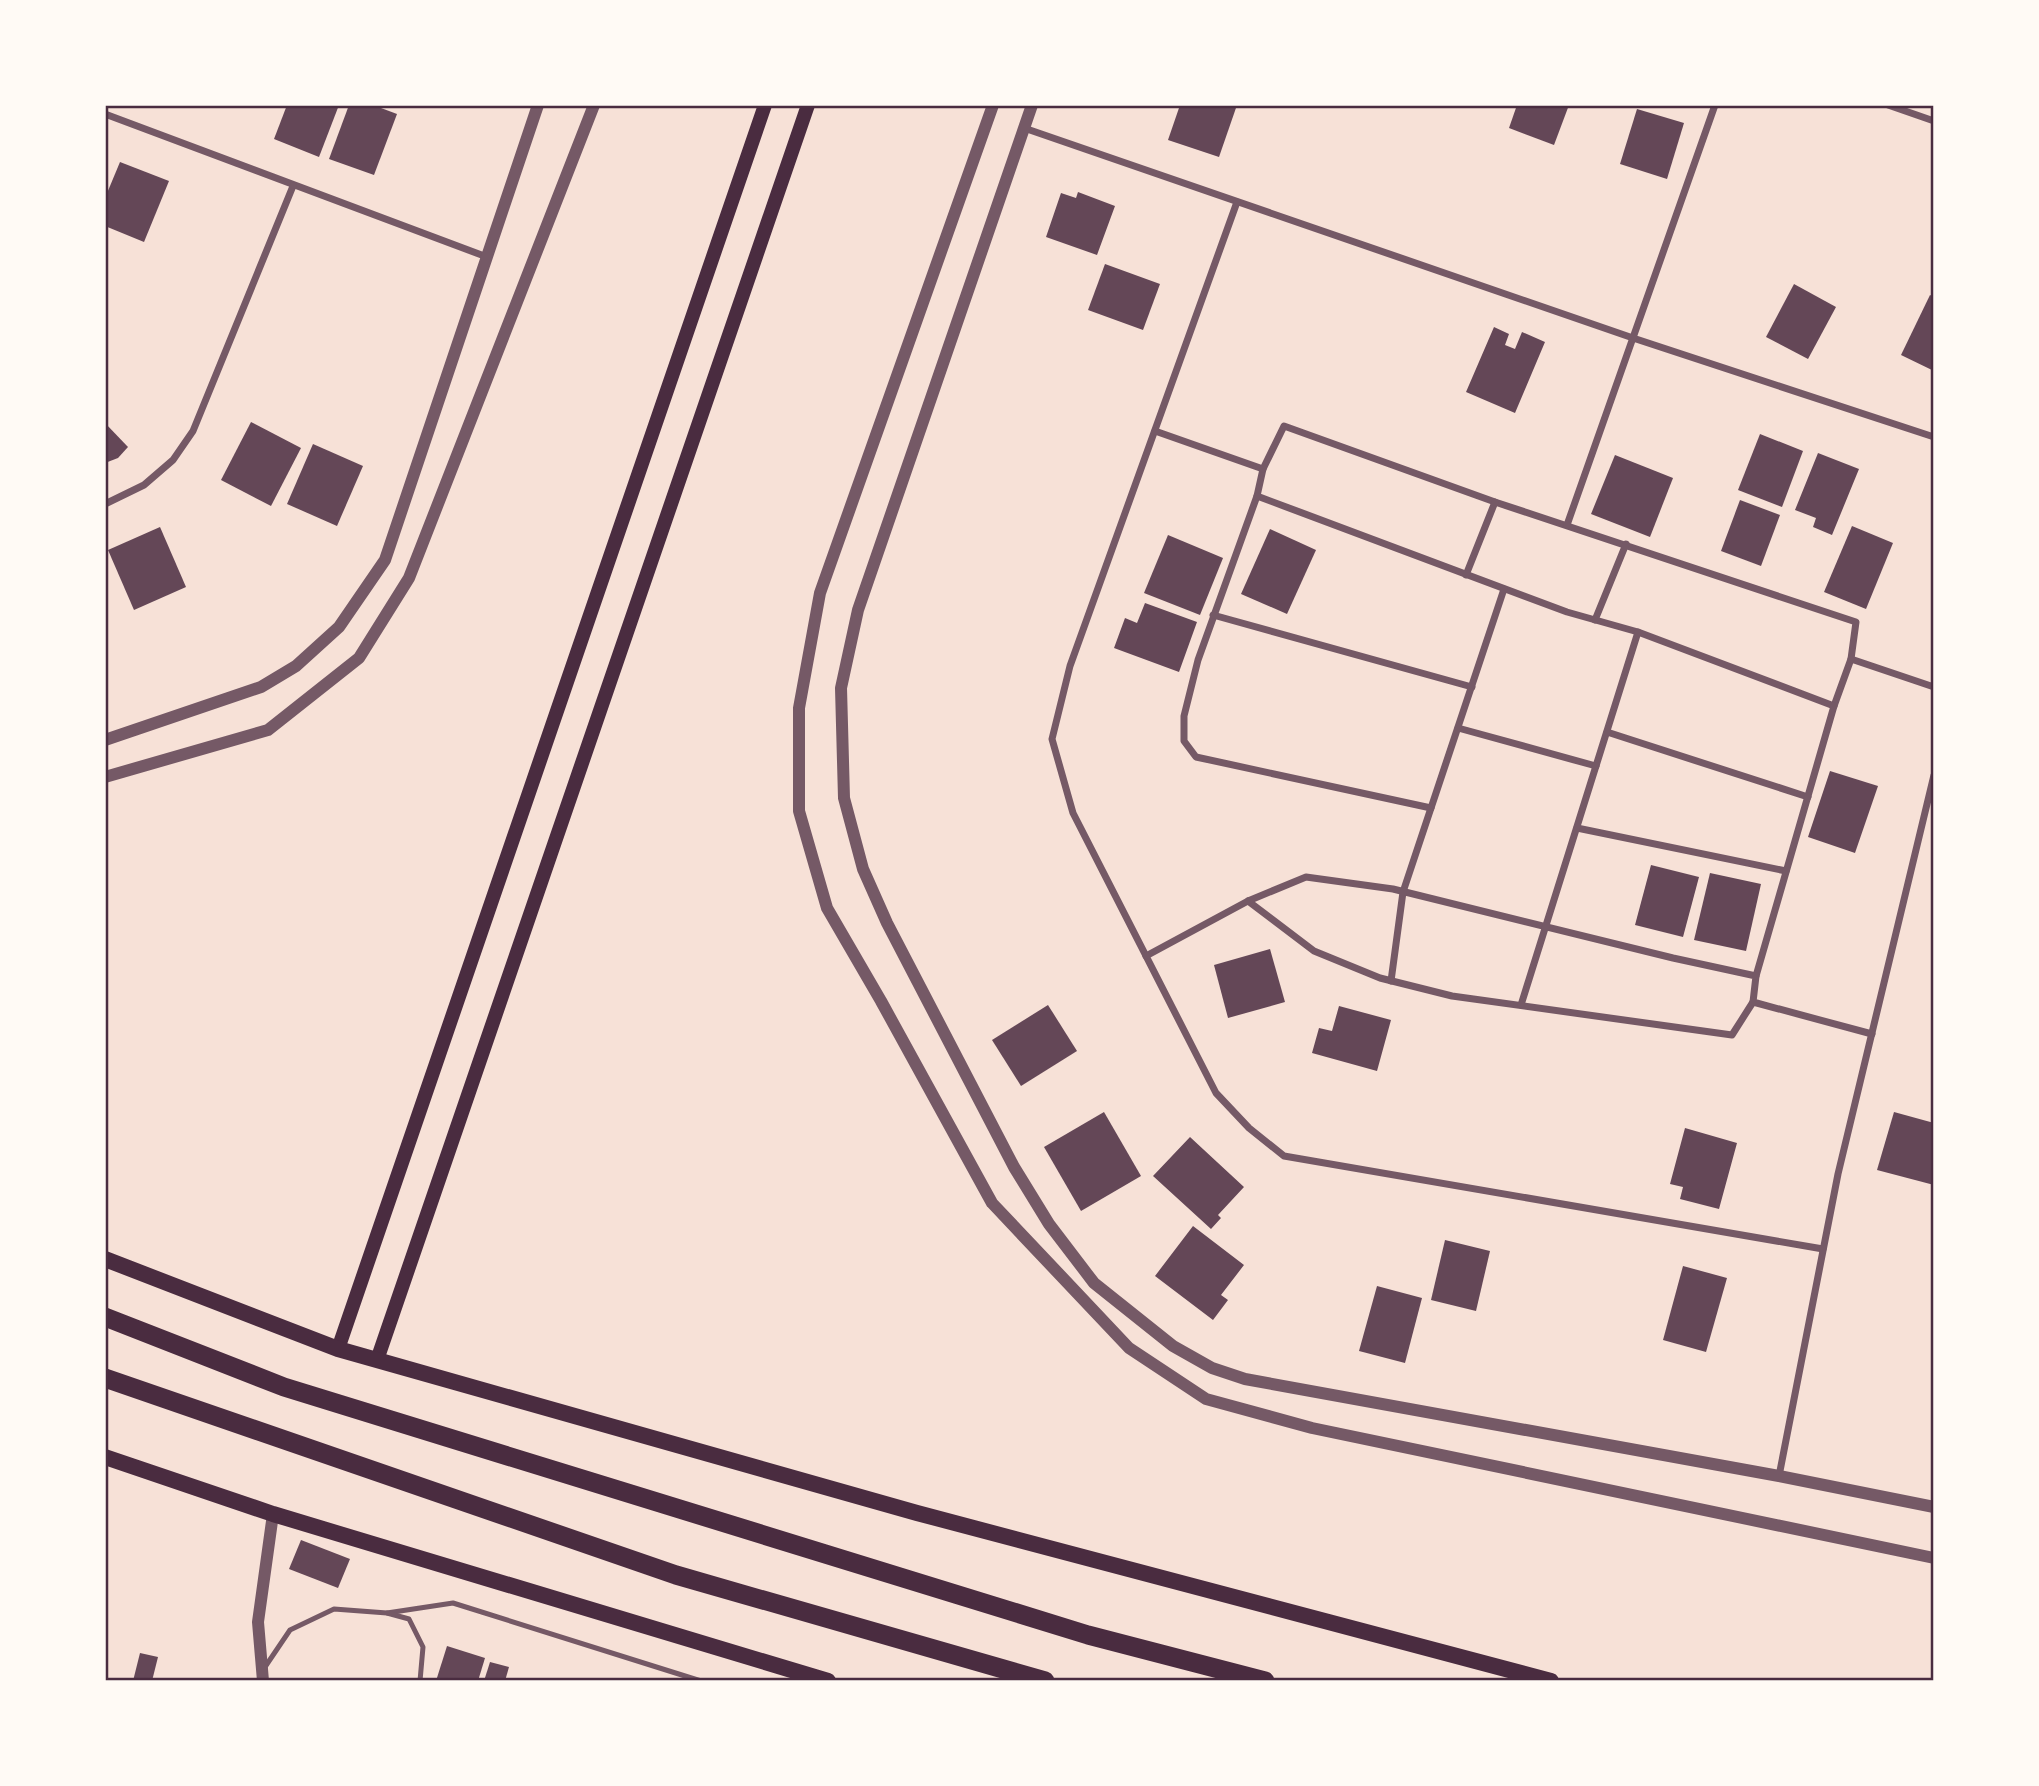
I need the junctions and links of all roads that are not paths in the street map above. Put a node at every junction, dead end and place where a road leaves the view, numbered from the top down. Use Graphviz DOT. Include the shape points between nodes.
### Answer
graph roads {
  1 [pos="538,105"];
  2 [pos="594,105"];
  3 [pos="765,105"];
  4 [pos="808,105"];
  5 [pos="993,105"];
  6 [pos="1032,105"];
  7 [pos="1715,105"];
  8 [pos="1888,105"];
  9 [pos="105,114"];
  10 [pos="1934,121"];
  11 [pos="1024,128"];
  12 [pos="293,186"];
  13 [pos="1237,202"];
  14 [pos="487,257"];
  15 [pos="1633,338"];
  16 [pos="1155,431"];
  17 [pos="1934,437"];
  18 [pos="1263,470"];
  19 [pos="1257,496"];
  20 [pos="1495,502"];
  21 [pos="105,504"];
  22 [pos="1567,525"];
  23 [pos="1626,544"];
  24 [pos="1466,575"];
  25 [pos="1504,589"];
  26 [pos="1213,615"];
  27 [pos="1595,620"];
  28 [pos="1638,632"];
  29 [pos="1851,659"];
  30 [pos="1472,687"];
  31 [pos="1934,687"];
  32 [pos="1834,706"];
  33 [pos="1458,728"];
  34 [pos="1607,732"];
  35 [pos="105,740"];
  36 [pos="1596,766"];
  37 [pos="1934,775"];
  38 [pos="105,777"];
  39 [pos="1808,797"];
  40 [pos="1431,808"];
  41 [pos="1577,828"];
  42 [pos="1786,871"];
  43 [pos="1403,892"];
  44 [pos="1248,901"];
  45 [pos="1546,927"];
  46 [pos="1146,956"];
  47 [pos="1756,976"];
  48 [pos="1391,981"];
  49 [pos="1753,1002"];
  50 [pos="1521,1005"];
  51 [pos="1872,1034"];
  52 [pos="1823,1249"];
  53 [pos="105,1259"];
  54 [pos="105,1317"];
  55 [pos="338,1349"];
  56 [pos="376,1360"];
  57 [pos="105,1378"];
  58 [pos="105,1457"];
  59 [pos="1779,1476"];
  60 [pos="1934,1507"];
  61 [pos="273,1514"];
  62 [pos="1934,1558"];
  63 [pos="387,1613"];
  64 [pos="263,1676"];
  65 [pos="420,1681"];
  66 [pos="701,1681"];
  67 [pos="828,1681"];
  68 [pos="1045,1681"];
  69 [pos="1265,1681"];
  70 [pos="1551,1681"];
  1 -- 14 [label="street"];
  2 -- 38 [label="street" via="409,578 359,658 268,730"];
  3 -- 55 [label="main road"];
  4 -- 56 [label="main road"];
  5 -- 62 [label="street" via="820,593 799,708 799,811 827,908 992,1203 1129,1348 1206,1399 1326,1431"];
  6 -- 11 [label="street"];
  7 -- 15 [label="street"];
  8 -- 10 [label="street"];
  9 -- 12 [label="street"];
  11 -- 13 [label="street"];
  11 -- 59 [label="street" via="858,610 841,688 840,724 844,798 863,869 1014,1167 1049,1224 1094,1283 1173,1346 1212,1368 1259,1381"];
  12 -- 14 [label="street"];
  12 -- 21 [label="street" via="193,431 173,460 144,485"];
  13 -- 15 [label="street"];
  13 -- 16 [label="street"];
  14 -- 35 [label="street" via="385,560 339,627 296,666 261,687"];
  15 -- 17 [label="street"];
  15 -- 22 [label="street"];
  16 -- 18 [label="street"];
  16 -- 46 [label="street" via="1070,666 1052,739 1073,813"];
  18 -- 19 [label="street"];
  18 -- 20 [label="street" via="1284,426"];
  19 -- 24 [label="street"];
  19 -- 26 [label="street"];
  20 -- 22 [label="street"];
  20 -- 24 [label="street"];
  22 -- 23 [label="street"];
  23 -- 27 [label="street"];
  23 -- 29 [label="street" via="1856,622"];
  24 -- 25 [label="street"];
  25 -- 27 [label="street"];
  25 -- 30 [label="street"];
  26 -- 30 [label="street"];
  26 -- 40 [label="street" via="1184,716 1184,741 1196,757"];
  27 -- 28 [label="street"];
  28 -- 32 [label="street"];
  28 -- 34 [label="street"];
  29 -- 31 [label="street"];
  29 -- 32 [label="street"];
  30 -- 33 [label="street"];
  32 -- 39 [label="street"];
  33 -- 36 [label="street"];
  33 -- 40 [label="street"];
  34 -- 36 [label="street"];
  34 -- 39 [label="street"];
  36 -- 41 [label="street"];
  37 -- 51 [label="street"];
  39 -- 42 [label="street"];
  40 -- 43 [label="street"];
  41 -- 42 [label="street"];
  41 -- 45 [label="street"];
  42 -- 47 [label="street"];
  43 -- 44 [label="street" via="1306,877"];
  43 -- 45 [label="street"];
  43 -- 48 [label="street"];
  44 -- 46 [label="street"];
  44 -- 48 [label="street" via="1314,951"];
  45 -- 47 [label="street"];
  45 -- 50 [label="street"];
  46 -- 52 [label="street" via="1216,1093 1284,1156"];
  47 -- 49 [label="street"];
  48 -- 50 [label="street" via="1452,996"];
  49 -- 50 [label="street" via="1732,1035"];
  49 -- 51 [label="street"];
  51 -- 52 [label="street"];
  52 -- 59 [label="street"];
  53 -- 55 [label="main road"];
  54 -- 69 [label="highway" via="297,1391 1076,1632"];
  55 -- 56 [label="main road"];
  56 -- 70 [label="main road" via="917,1513"];
  57 -- 68 [label="highway" via="676,1575"];
  58 -- 61 [label="main road"];
  59 -- 60 [label="street"];
  61 -- 64 [label="street" via="258,1622"];
  61 -- 67 [label="main road"];
  63 -- 64 [label="lane" via="334,1609 290,1630"];
  63 -- 65 [label="lane" via="409,1619 423,1647"];
  63 -- 66 [label="lane" via="453,1603"];
}
